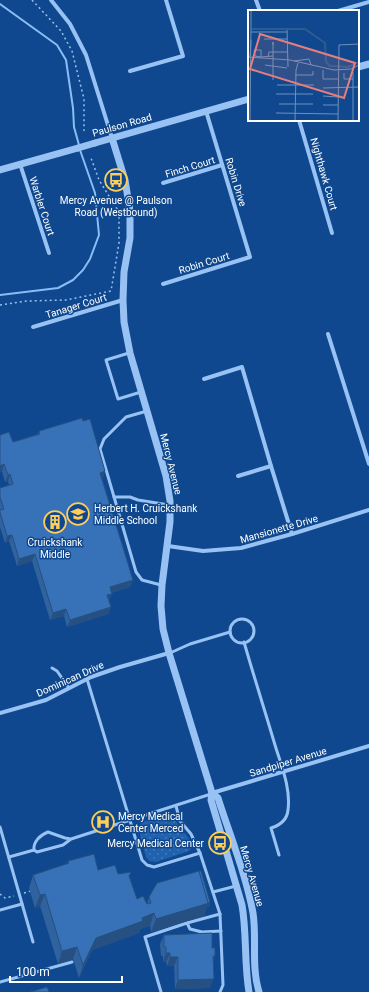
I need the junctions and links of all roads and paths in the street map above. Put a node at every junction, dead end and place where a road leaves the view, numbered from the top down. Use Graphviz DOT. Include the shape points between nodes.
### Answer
graph roads {
  1 [pos="32,0"];
  2 [pos="50,0"];
  3 [pos="166,0"];
  4 [pos="256,0"];
  5 [pos="369,2"];
  6 [pos="260,10"];
  7 [pos="341,10"];
  8 [pos="369,64"];
  9 [pos="359,67"];
  10 [pos="130,71"];
  11 [pos="248,99"];
  12 [pos="206,111"];
  13 [pos="300,121"];
  14 [pos="84,131"];
  15 [pos="112,138"];
  16 [pos="91,158"];
  17 [pos="20,164"];
  18 [pos="222,165"];
  19 [pos="0,170"];
  20 [pos="163,184"];
  21 [pos="332,233"];
  22 [pos="49,253"];
  23 [pos="250,258"];
  24 [pos="163,284"];
  25 [pos="123,300"];
  26 [pos="0,305"];
  27 [pos="33,327"];
  28 [pos="328,334"];
  29 [pos="130,353"];
  30 [pos="204,379"];
  31 [pos="141,392"];
  32 [pos="147,411"];
  33 [pos="369,464"];
  34 [pos="271,466"];
  35 [pos="238,476"];
  36 [pos="114,497"];
  37 [pos="170,505"];
  38 [pos="369,510"];
  39 [pos="292,534"];
  40 [pos="168,546"];
  41 [pos="162,585"];
  42 [pos="230,632"];
  43 [pos="244,642"];
  44 [pos="168,653"];
  45 [pos="52,668"];
  46 [pos="87,679"];
  47 [pos="69,688"];
  48 [pos="0,713"];
  49 [pos="369,746"];
  50 [pos="283,772"];
  51 [pos="212,793"];
  52 [pos="176,806"];
  53 [pos="130,820"];
  54 [pos="0,827"];
  55 [pos="71,839"];
  56 [pos="34,850"];
  57 [pos="200,852"];
  58 [pos="279,855"];
  59 [pos="9,857"];
  60 [pos="236,886"];
  61 [pos="213,892"];
  62 [pos="22,904"];
  63 [pos="0,910"];
  64 [pos="220,914"];
  65 [pos="187,923"];
  66 [pos="221,931"];
  67 [pos="33,942"];
  68 [pos="72,962"];
  69 [pos="0,982"];
  70 [pos="161,992"];
  71 [pos="220,992"];
  72 [pos="249,992"];
  73 [pos="259,992"];
  1 -- 14 [label="path" via="61,32 72,51 84,99"];
  2 -- 15 [label="street" via="70,24 86,55"];
  3 -- 10 [label="street" via="183,56"];
  4 -- 6 [label="street"];
  5 -- 7 [label="street"];
  8 -- 9 [label="street"];
  11 -- 12 [label="street, Paulson Road"];
  12 -- 15 [label="street, Paulson Road"];
  12 -- 18 [label="street, Robin Drive"];
  13 -- 21 [label="street, Nighthawk Court"];
  15 -- 17 [label="street, Paulson Road, bridge"];
  15 -- 25 [label="street, Mercy Avenue" via="125,180 130,211 130,238 124,272"];
  16 -- 26 [label="path" via="99,180 119,216 119,243 112,291 66,300"];
  17 -- 19 [label="street, Paulson Road"];
  17 -- 22 [label="street, Warbler Court"];
  18 -- 20 [label="street, Finch Court"];
  18 -- 23 [label="street, Robin Drive"];
  23 -- 24 [label="street, Robin Court"];
  25 -- 27 [label="street, Tanager Court"];
  25 -- 29 [label="street, Mercy Avenue"];
  28 -- 33 [label="street"];
  29 -- 31 [label="street, Mercy Avenue"];
  29 -- 31 [label="lane" via="106,360 118,399"];
  30 -- 34 [label="street" via="242,367"];
  31 -- 32 [label="street, Mercy Avenue"];
  32 -- 36 [label="lane" via="126,417 104,438 100,449"];
  32 -- 37 [label="street, Mercy Avenue" via="166,476"];
  34 -- 35 [label="street"];
  34 -- 39 [label="street"];
  36 -- 37 [label="lane" via="130,497"];
  36 -- 41 [label="lane" via="136,572 142,580"];
  37 -- 40 [label="street, Mercy Avenue"];
  38 -- 39 [label="street, Mansionette Drive"];
  39 -- 40 [label="street, Mansionette Drive" via="241,548 202,550"];
  40 -- 41 [label="street, Mercy Avenue"];
  41 -- 44 [label="street, Mercy Avenue" via="163,629"];
  42 -- 43 [label="lane" via="236,641"];
  42 -- 43 [label="lane" via="235,622 242,619 249,622 254,632 250,639"];
  42 -- 44 [label="lane"];
  43 -- 50 [label="lane"];
  44 -- 46 [label="street, Dominican Drive"];
  44 -- 51 [label="street, Mercy Avenue"];
  45 -- 47 [label="lane"];
  46 -- 47 [label="street, Dominican Drive"];
  46 -- 53 [label="lane"];
  47 -- 48 [label="street, Dominican Drive" via="46,700"];
  49 -- 50 [label="street, Sandpiper Avenue"];
  50 -- 51 [label="street, Sandpiper Avenue"];
  50 -- 58 [label="lane" via="289,799 288,811 285,820 271,828"];
  51 -- 52 [label="lane"];
  51 -- 60 [label="street, Mercy Avenue" via="211,800"];
  51 -- 73 [label="street, Mercy Avenue" via="218,798 248,892 253,914 255,972"];
  52 -- 53 [label="lane"];
  52 -- 57 [label="lane" via="180,821 191,834"];
  53 -- 55 [label="lane"];
  53 -- 57 [label="lane" via="142,860 147,865 154,867"];
  54 -- 59 [label="lane"];
  55 -- 56 [label="lane" via="63,845 37,852"];
  55 -- 56 [label="lane" via="48,832 36,842"];
  56 -- 59 [label="lane"];
  57 -- 61 [label="lane"];
  59 -- 62 [label="lane"];
  60 -- 61 [label="lane"];
  60 -- 72 [label="street, Mercy Avenue" via="245,920"];
  61 -- 64 [label="lane"];
  62 -- 63 [label="lane"];
  62 -- 67 [label="lane"];
  64 -- 65 [label="lane"];
  64 -- 66 [label="lane"];
  65 -- 66 [label="lane" via="190,929 195,931"];
  65 -- 70 [label="lane" via="145,937"];
  66 -- 71 [label="lane" via="224,986"];
  68 -- 69 [label="lane"];
}
